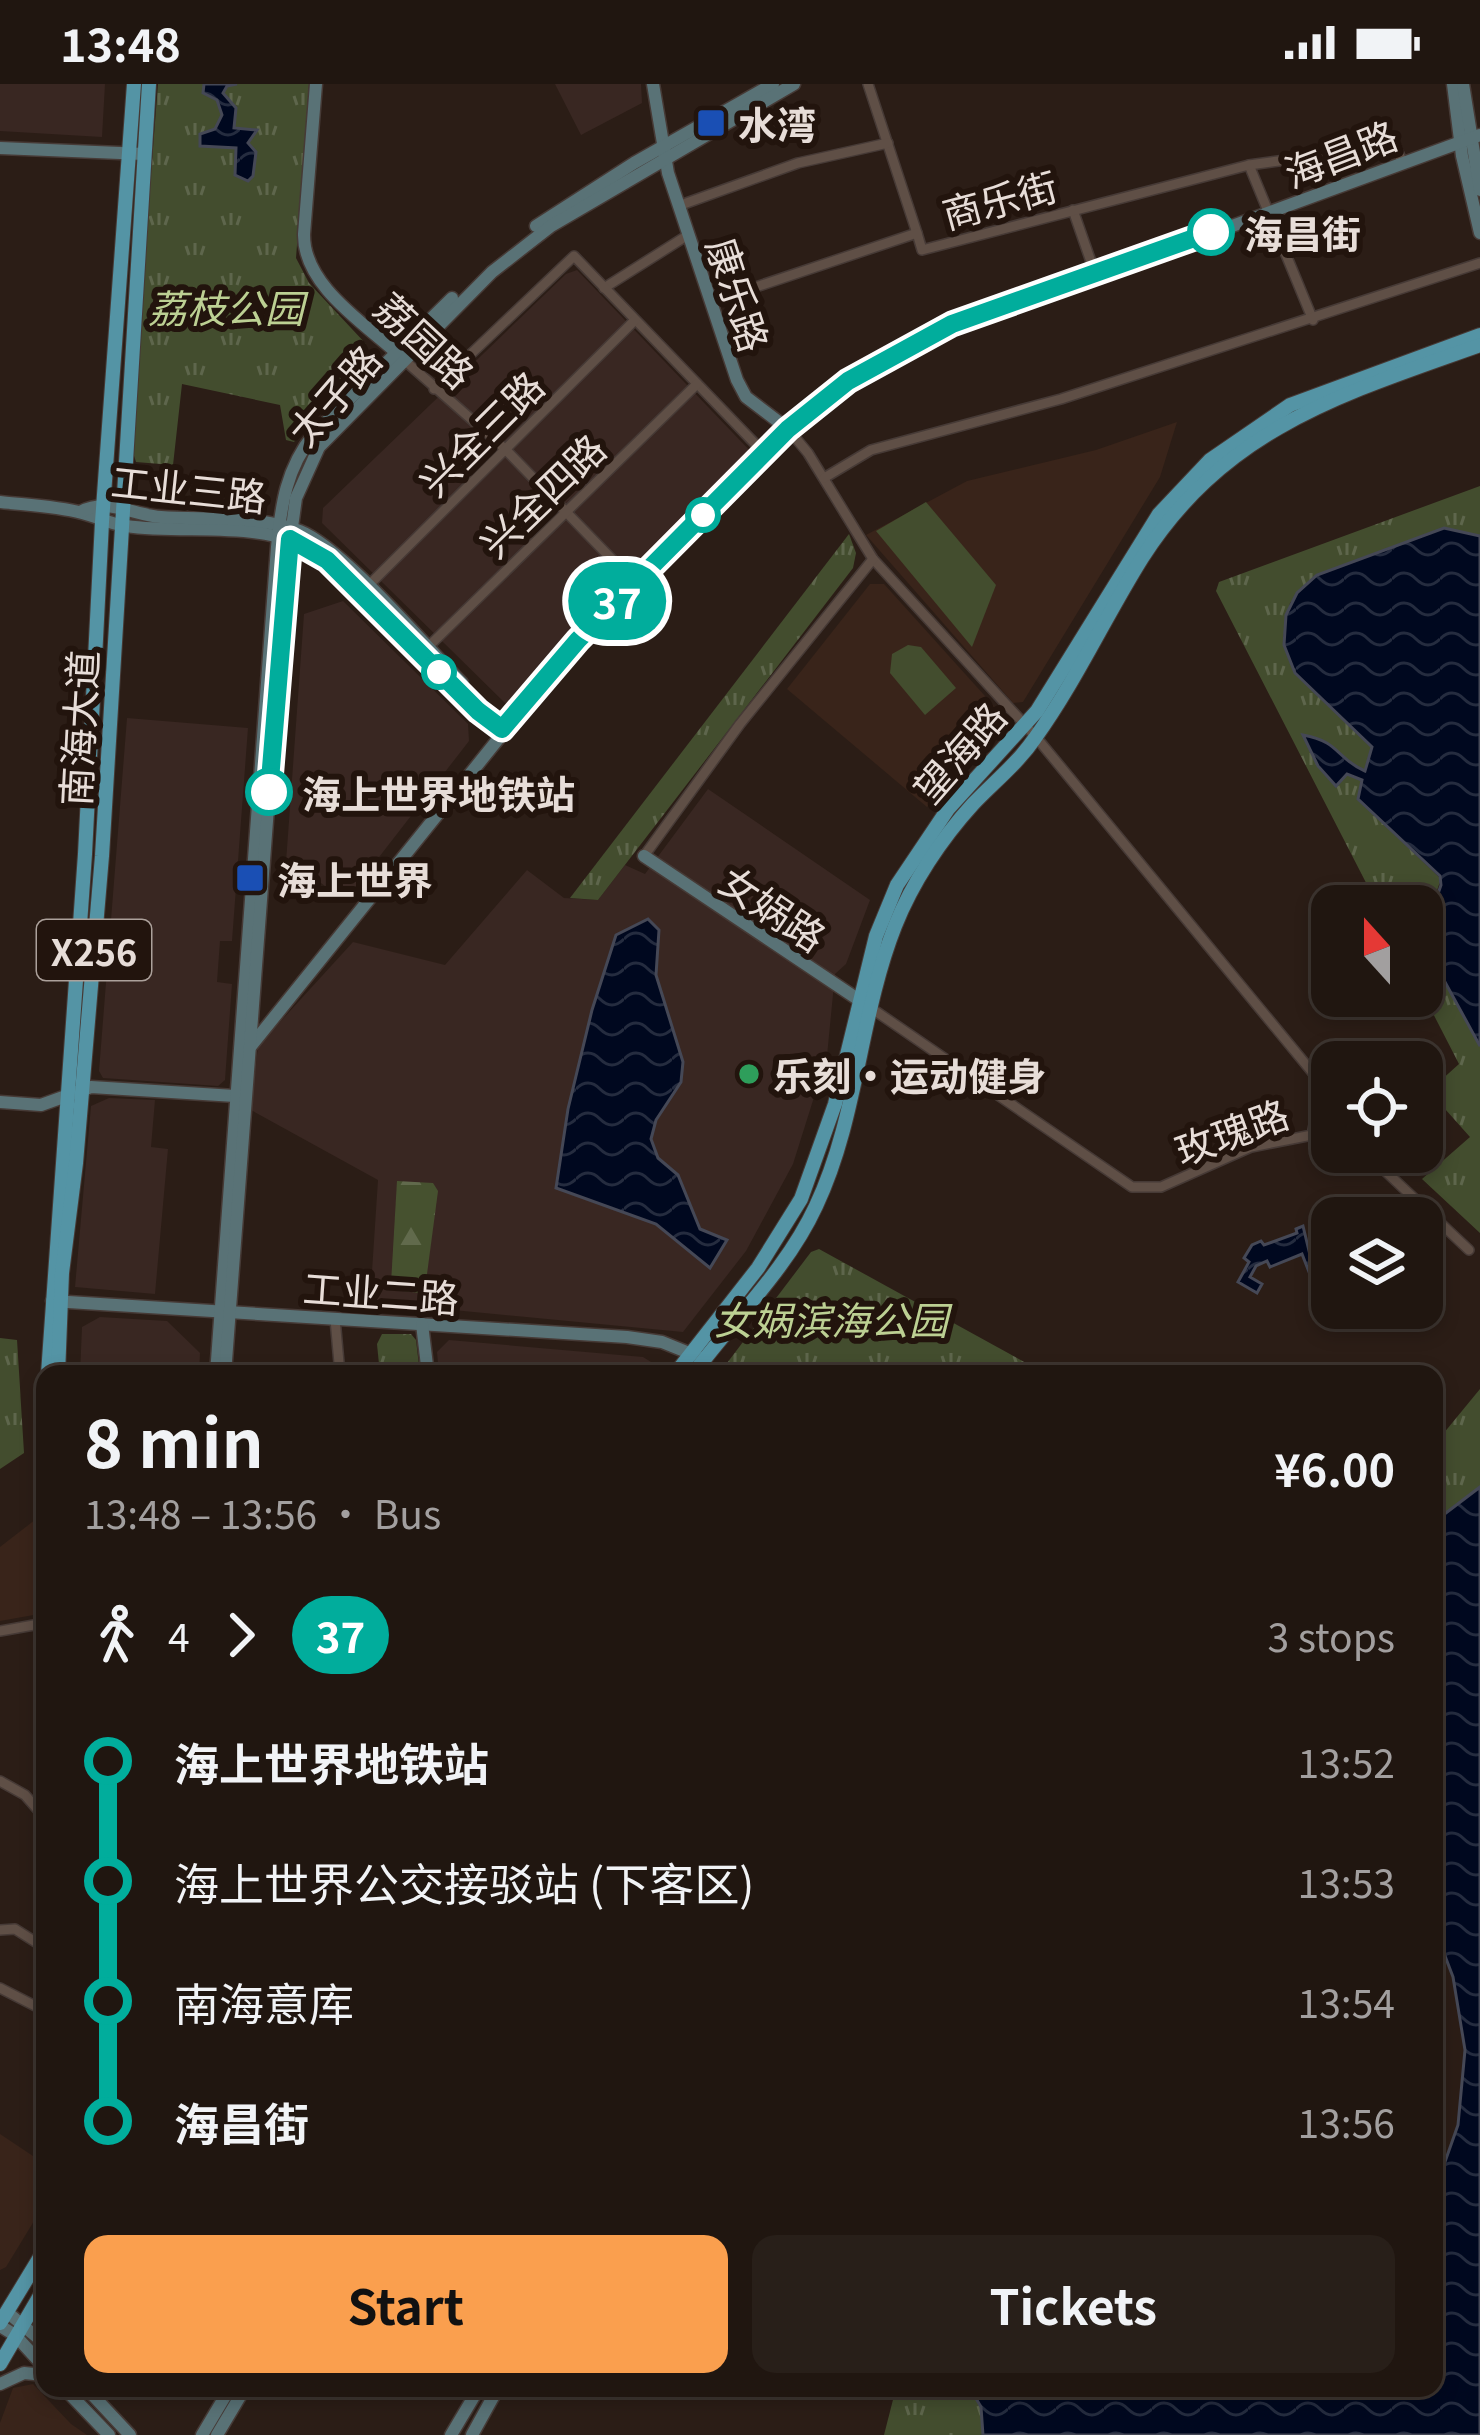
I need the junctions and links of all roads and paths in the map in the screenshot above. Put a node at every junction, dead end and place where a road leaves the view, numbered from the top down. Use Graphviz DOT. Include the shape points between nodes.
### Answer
graph roads {
  1 [pos="134,84"];
  2 [pos="149,84"];
  3 [pos="316,84"];
  4 [pos="653,84"];
  5 [pos="772,84"];
  6 [pos="794,84"];
  7 [pos="868,84"];
  8 [pos="1453,84"];
  9 [pos="1463,84"];
  10 [pos="1470,137"];
  11 [pos="888,143"];
  12 [pos="0,148"];
  13 [pos="664,152"];
  14 [pos="137,154"];
  15 [pos="1402,161"];
  16 [pos="1249,164"];
  17 [pos="1480,190"];
  18 [pos="678,206"];
  19 [pos="1072,210"];
  20 [pos="1270,210"];
  21 [pos="917,233"];
  22 [pos="1480,233"];
  23 [pos="688,236"];
  24 [pos="1480,263"];
  25 [pos="1096,276"];
  26 [pos="604,288"];
  27 [pos="711,302"];
  28 [pos="635,320"];
  29 [pos="1313,320"];
  30 [pos="1480,335"];
  31 [pos="1480,345"];
  32 [pos="400,356"];
  33 [pos="697,384"];
  34 [pos="434,389"];
  35 [pos="788,429"];
  36 [pos="505,449"];
  37 [pos="764,453"];
  38 [pos="824,478"];
  39 [pos="0,502"];
  40 [pos="104,506"];
  41 [pos="124,507"];
  42 [pos="80,512"];
  43 [pos="565,512"];
  44 [pos="102,522"];
  45 [pos="122,525"];
  46 [pos="284,532"];
  47 [pos="873,559"];
  48 [pos="635,583"];
  49 [pos="368,587"];
  50 [pos="427,648"];
  51 [pos="502,729"];
  52 [pos="1031,732"];
  53 [pos="644,856"];
  54 [pos="288,1002"];
  55 [pos="864,1004"];
  56 [pos="254,1006"];
  57 [pos="250,1046"];
  58 [pos="1311,1071"];
  59 [pos="82,1088"];
  60 [pos="65,1096"];
  61 [pos="235,1096"];
  62 [pos="0,1102"];
  63 [pos="1311,1136"];
  64 [pos="1387,1173"];
  65 [pos="1468,1250"];
  66 [pos="55,1301"];
  67 [pos="225,1312"];
  68 [pos="335,1318"];
  69 [pos="422,1324"];
  70 [pos="697,1357"];
  71 [pos="49,1365"];
  72 [pos="58,1365"];
  73 [pos="217,1365"];
  74 [pos="225,1365"];
  75 [pos="339,1365"];
  76 [pos="427,1365"];
  77 [pos="687,1365"];
  78 [pos="695,1365"];
  79 [pos="36,1625"];
  80 [pos="0,1631"];
  81 [pos="0,1781"];
  82 [pos="36,1807"];
  83 [pos="0,1930"];
  84 [pos="36,1942"];
  85 [pos="1,1985"];
  86 [pos="36,2006"];
  87 [pos="36,2264"];
  88 [pos="36,2302"];
  89 [pos="2,2320"];
  90 [pos="19,2329"];
  91 [pos="36,2339"];
  92 [pos="36,2356"];
  93 [pos="0,2364"];
  94 [pos="36,2372"];
  95 [pos="0,2384"];
  96 [pos="73,2397"];
  97 [pos="94,2397"];
  98 [pos="225,2397"];
  99 [pos="239,2397"];
  100 [pos="474,2397"];
  101 [pos="493,2397"];
  102 [pos="109,2435"];
  103 [pos="130,2435"];
  104 [pos="202,2435"];
  105 [pos="217,2435"];
  106 [pos="452,2435"];
  107 [pos="473,2435"];
  1 -- 14 [label="main road, 南海大道 / X256"];
  2 -- 14 [label="main road, 南海大道 / X256"];
  3 -- 32 [label="street, 荔园路" via="304,250 320,280"];
  4 -- 13 [label="street, 康乐路"];
  5 -- 13 [label="street, 太子路"];
  6 -- 13 [label="street, 太子路"];
  7 -- 11 [label="street"];
  8 -- 10 [label="street"];
  9 -- 10 [label="street"];
  10 -- 15 [label="street, 海昌路"];
  10 -- 17 [label="street"];
  10 -- 22 [label="street"];
  11 -- 18 [label="street"];
  11 -- 21 [label="street"];
  12 -- 14 [label="street"];
  13 -- 18 [label="street, 康乐路"];
  13 -- 32 [label="street, 太子路" via="523,245"];
  14 -- 40 [label="main road, 南海大道 / X256"];
  14 -- 41 [label="main road, 南海大道 / X256"];
  15 -- 16 [label="street, 商乐街" via="1395,145"];
  15 -- 20 [label="street, 海昌路"];
  16 -- 19 [label="street, 商乐街"];
  16 -- 20 [label="street"];
  18 -- 23 [label="street, 康乐路"];
  19 -- 21 [label="street, 商乐街" via="922,250"];
  19 -- 25 [label="street"];
  20 -- 25 [label="street, 海昌路"];
  20 -- 29 [label="street"];
  21 -- 27 [label="street, 商乐街"];
  23 -- 26 [label="street"];
  23 -- 27 [label="street, 康乐路"];
  24 -- 29 [label="street"];
  25 -- 35 [label="street, 海昌路" via="917,340"];
  26 -- 28 [label="street"];
  26 -- 34 [label="street" via="574,256"];
  27 -- 35 [label="street, 康乐路" via="741,390"];
  28 -- 33 [label="street"];
  28 -- 36 [label="street, 兴全三路"];
  29 -- 38 [label="street" via="872,450"];
  30 -- 52 [label="main road, 望海路" via="1290,405 1210,460 1133,551"];
  31 -- 52 [label="main road, 望海路" via="1325,401 1219,467 1144,556"];
  32 -- 34 [label="street, 荔园路"];
  32 -- 46 [label="street, 太子路" via="319,447"];
  33 -- 37 [label="street"];
  33 -- 43 [label="street, 兴全四路"];
  34 -- 36 [label="street, 荔园路"];
  35 -- 37 [label="street, 海昌路"];
  35 -- 38 [label="street"];
  36 -- 43 [label="street, 荔园路"];
  36 -- 49 [label="street, 兴全三路"];
  37 -- 48 [label="street, 海昌路"];
  38 -- 47 [label="street"];
  39 -- 42 [label="street, 工业三路"];
  40 -- 41 [label="street, 工业三路"];
  40 -- 42 [label="street, 工业三路"];
  40 -- 44 [label="main road, 南海大道 / X256"];
  41 -- 45 [label="main road, 南海大道 / X256"];
  41 -- 46 [label="street, 工业三路"];
  42 -- 44 [label="street, 工业三路"];
  43 -- 48 [label="street, 荔园路"];
  43 -- 50 [label="street, 兴全四路"];
  44 -- 45 [label="street, 工业三路"];
  44 -- 60 [label="main road, 南海大道 / X256"];
  45 -- 46 [label="street, 工业三路"];
  45 -- 59 [label="main road, 南海大道 / X256"];
  46 -- 49 [label="street, 工业三路" via="321,543"];
  46 -- 51 [label="street, 工业三路" via="327,560"];
  46 -- 56 [label="street, 太子路"];
  46 -- 61 [label="street, 太子路"];
  47 -- 52 [label="street"];
  47 -- 53 [label="street"];
  48 -- 51 [label="street, 海昌路"];
  49 -- 50 [label="street, 工业三路"];
  50 -- 51 [label="street, 工业三路"];
  51 -- 54 [label="street, 海昌路"];
  52 -- 55 [label="main road, 望海路" via="962,792 913,859 882,919"];
  52 -- 58 [label="street, 玫瑰路"];
  53 -- 55 [label="street, 女娲路"];
  54 -- 56 [label="street"];
  54 -- 57 [label="street, 海昌路"];
  55 -- 63 [label="street, 玫瑰路" via="1132,1187 1154,1189 1252,1147"];
  55 -- 70 [label="main road, 望海路" via="790,1235"];
  56 -- 57 [label="street, 太子路"];
  57 -- 67 [label="street, 太子路"];
  59 -- 60 [label="street"];
  59 -- 61 [label="street"];
  59 -- 66 [label="main road, 南海大道 / X256"];
  60 -- 62 [label="street" via="41,1105"];
  60 -- 66 [label="main road, 南海大道 / X256"];
  61 -- 67 [label="street, 太子路"];
  64 -- 65 [label="street"];
  66 -- 67 [label="street, 工业二路"];
  66 -- 71 [label="main road, 南海大道 / X256"];
  66 -- 72 [label="main road, 南海大道 / X256"];
  67 -- 68 [label="street, 工业二路"];
  67 -- 73 [label="street, 太子路"];
  67 -- 74 [label="street, 太子路"];
  68 -- 69 [label="street, 工业二路"];
  68 -- 75 [label="street"];
  69 -- 70 [label="street, 工业二路" via="646,1338"];
  69 -- 76 [label="street"];
  70 -- 77 [label="main road, 望海路"];
  70 -- 78 [label="main road, 望海路"];
  79 -- 80 [label="street"];
  81 -- 82 [label="street"];
  83 -- 84 [label="street"];
  85 -- 86 [label="street"];
  87 -- 89 [label="main road"];
  88 -- 90 [label="main road"];
  89 -- 90 [label="street"];
  90 -- 91 [label="street"];
  90 -- 92 [label="street"];
  90 -- 93 [label="main road"];
  94 -- 95 [label="street"];
  96 -- 102 [label="street"];
  97 -- 103 [label="street"];
  98 -- 104 [label="street"];
  99 -- 105 [label="street"];
  100 -- 106 [label="street"];
  101 -- 107 [label="street"];
}
